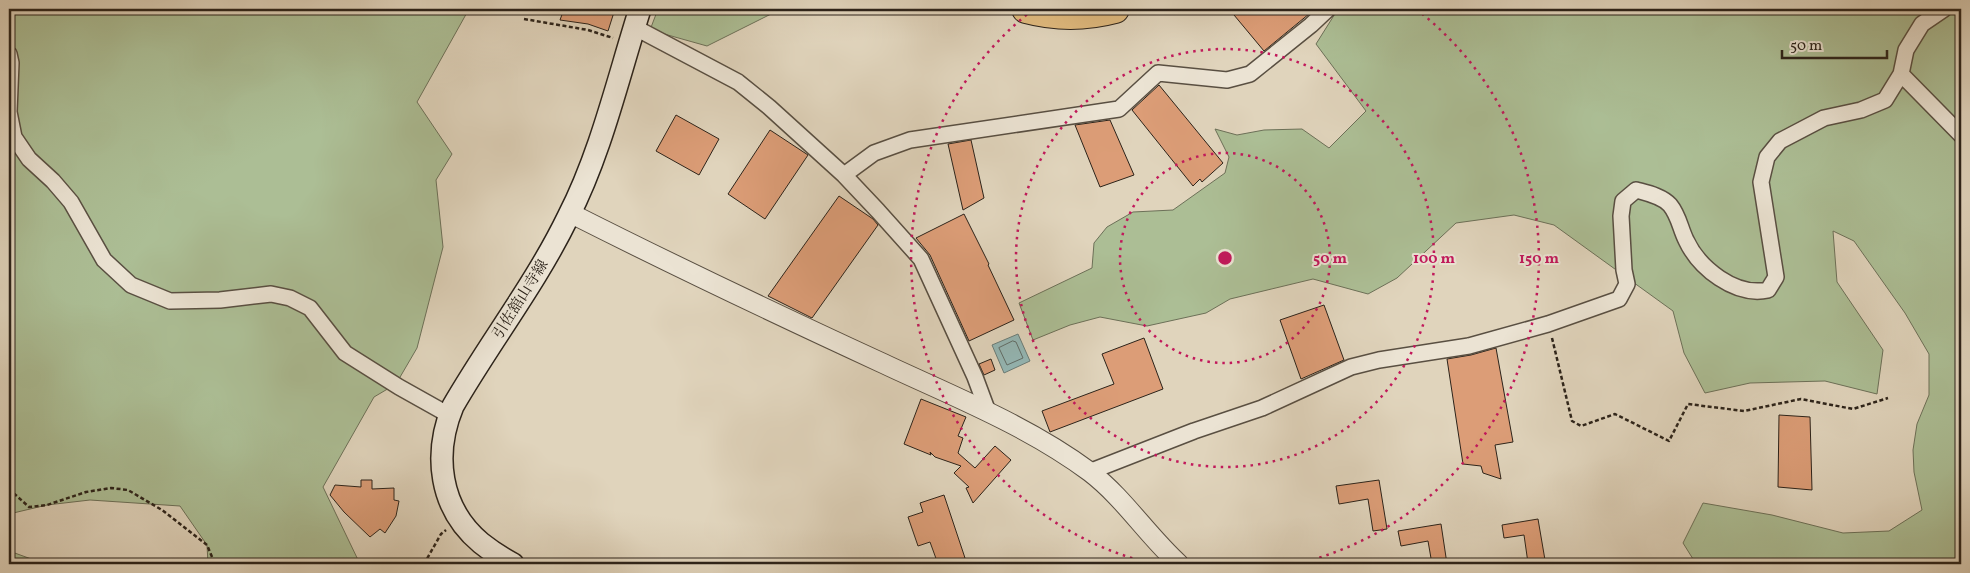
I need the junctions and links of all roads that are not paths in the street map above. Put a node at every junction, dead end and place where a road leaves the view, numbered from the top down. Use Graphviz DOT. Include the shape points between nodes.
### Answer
graph roads {
  1 [pos="1026,9"];
  2 [pos="1115,9"];
  3 [pos="1328,9"];
  4 [pos="1944,9"];
  5 [pos="634,26"];
  6 [pos="9,54"];
  7 [pos="1901,74"];
  8 [pos="1961,135"];
  9 [pos="844,175"];
  10 [pos="570,213"];
  11 [pos="988,412"];
  12 [pos="450,415"];
  13 [pos="1089,472"];
  14 [pos="514,564"];
  15 [pos="1179,564"];
  1 -- 2 [label="highway" via="1071,16"];
  3 -- 9 [label="street" via="1250,74 1228,80 1158,73 1119,109 910,140 874,153"];
  4 -- 7 [label="street" via="1922,24 1906,50"];
  5 -- 9 [label="street" via="738,82"];
  5 -- 10 [label="main road, 引佐舘山寺線" via="594,156"];
  6 -- 12 [label="street" via="9,112 14,137 29,159 71,202 104,260 131,285 170,301 271,294 290,298 310,308 345,353"];
  7 -- 8 [label="street"];
  7 -- 13 [label="street" via="1885,100 1817,121 1780,141 1766,157 1760,182 1776,276 1768,290 1758,292 1730,284 1701,264 1669,204 1636,190 1623,200 1621,216 1627,284 1619,298 1548,324 1469,346 1351,367 1262,408"];
  9 -- 11 [label="street" via="922,259"];
  10 -- 11 [label="street"];
  10 -- 12 [label="main road, 引佐舘山寺線" via="550,252 466,384"];
  11 -- 13 [label="street"];
  12 -- 14 [label="main road, 引佐舘山寺線" via="444,434 442,464 448,493 460,518 480,542"];
  13 -- 15 [label="street" via="1112,491"];
}
